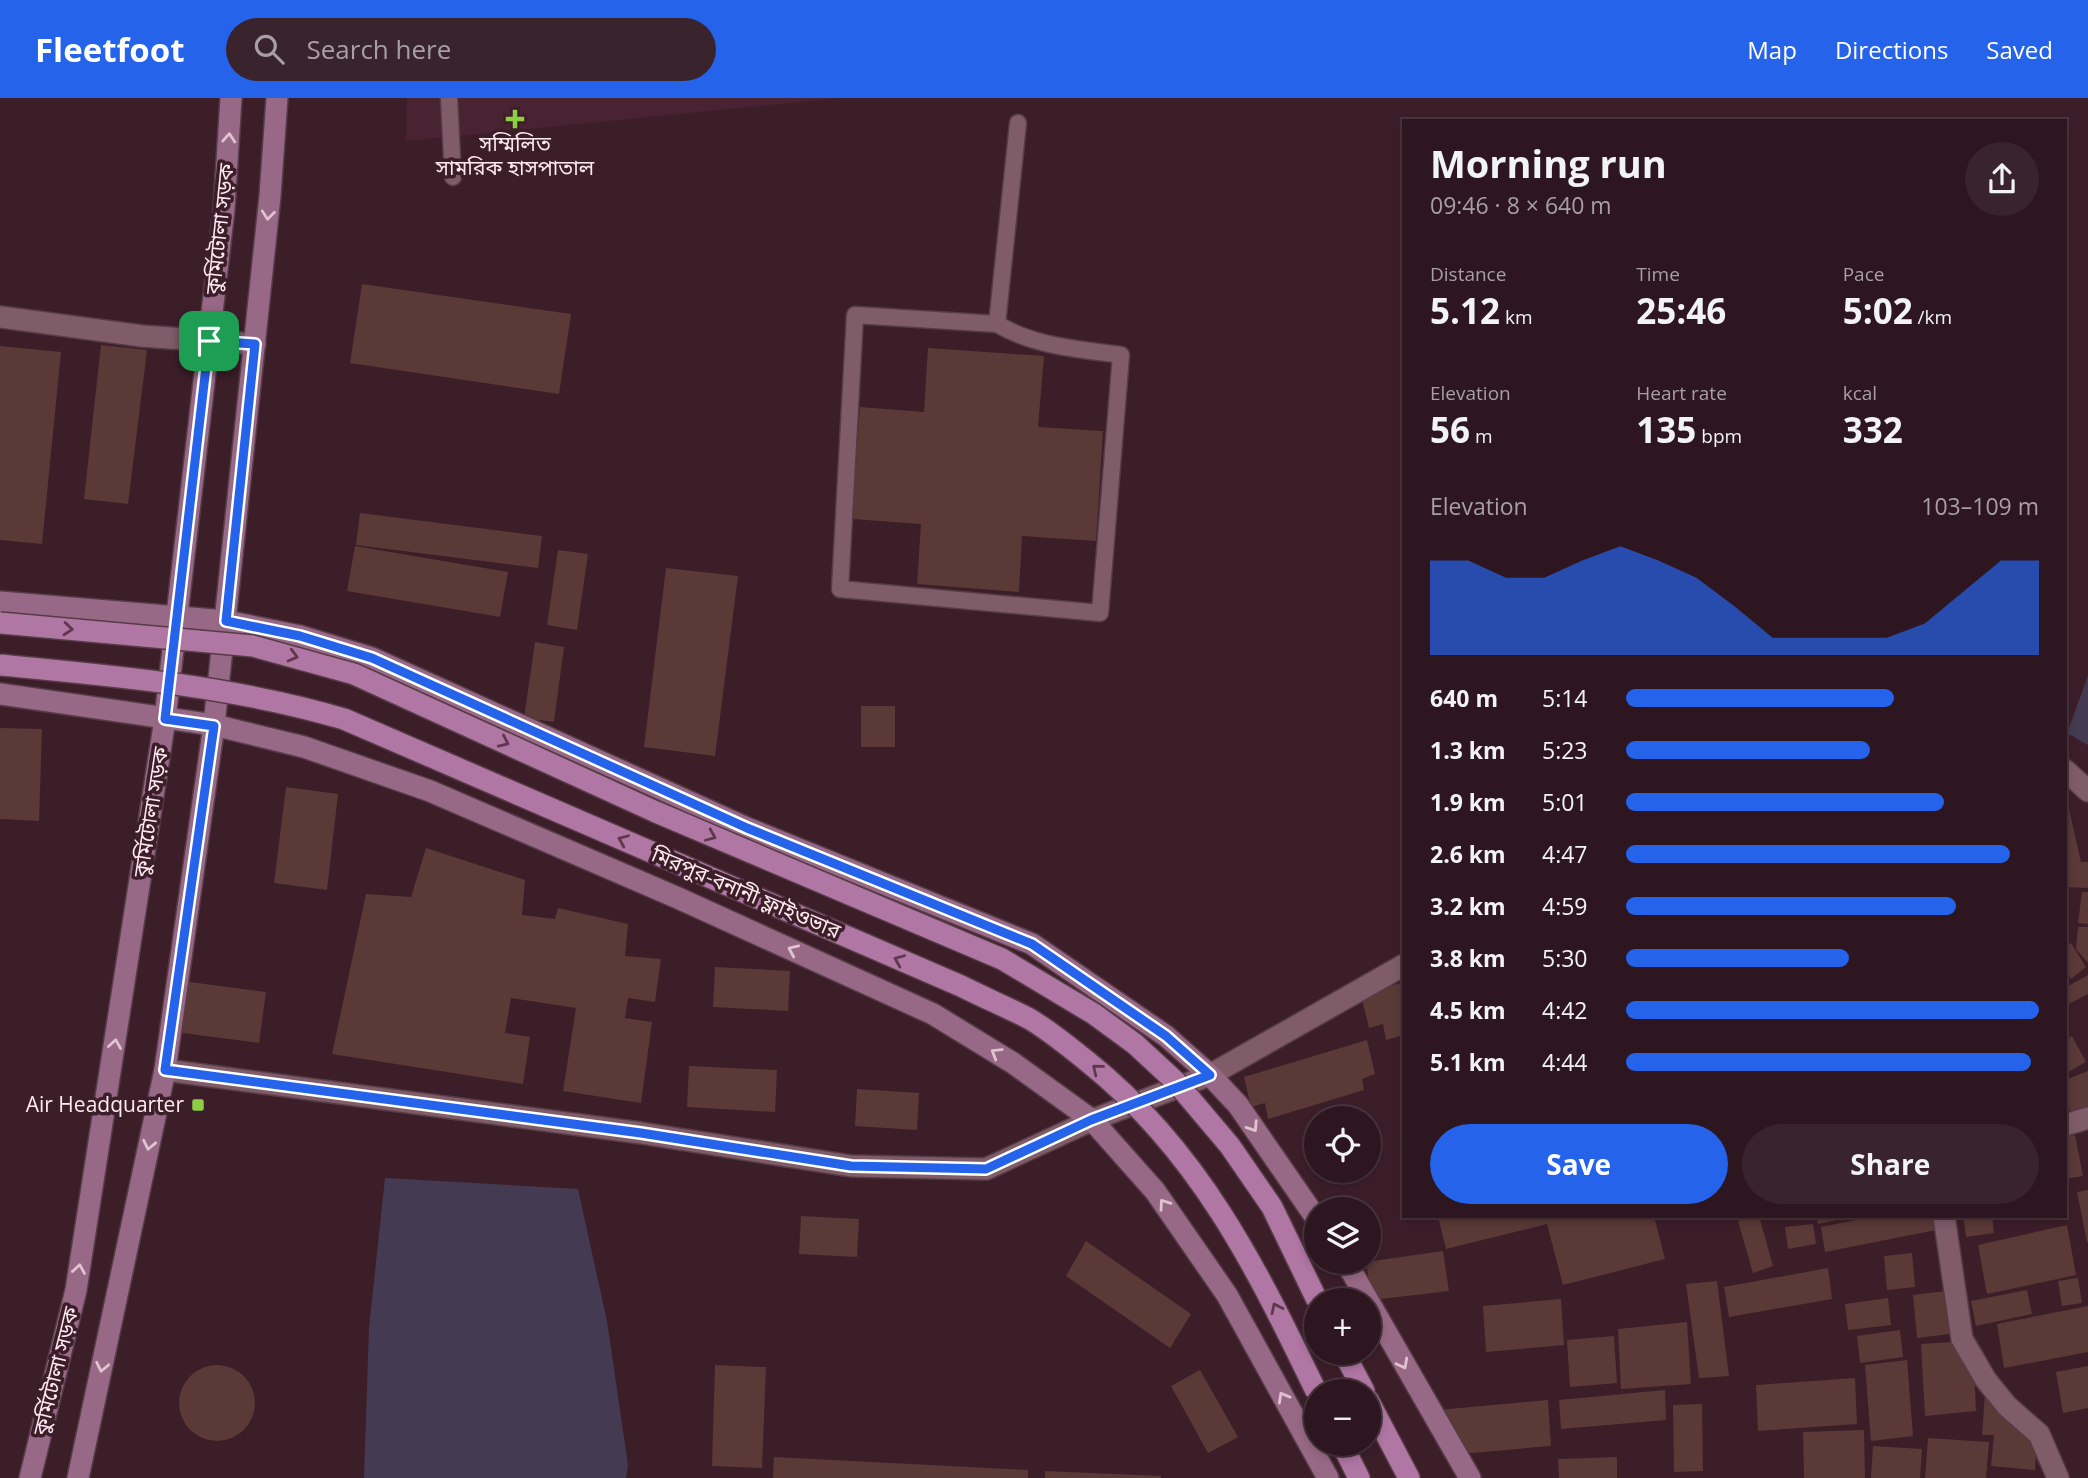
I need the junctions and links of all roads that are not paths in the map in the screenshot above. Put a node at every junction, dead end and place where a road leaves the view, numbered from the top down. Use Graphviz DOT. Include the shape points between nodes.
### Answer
graph roads {
  1 [pos="231,98"];
  2 [pos="277,98"];
  3 [pos="449,98"];
  4 [pos="1018,123"];
  5 [pos="453,177"];
  6 [pos="0,317"];
  7 [pos="997,324"];
  8 [pos="209,341"];
  9 [pos="255,344"];
  10 [pos="0,602"];
  11 [pos="177,616"];
  12 [pos="226,621"];
  13 [pos="0,623"];
  14 [pos="0,665"];
  15 [pos="0,694"];
  16 [pos="165,719"];
  17 [pos="214,726"];
  18 [pos="2067,772"];
  19 [pos="2088,791"];
  20 [pos="1402,966"];
  21 [pos="165,1070"];
  22 [pos="1210,1075"];
  23 [pos="2088,1118"];
  24 [pos="1091,1120"];
  25 [pos="2067,1124"];
  26 [pos="1304,1200"];
  27 [pos="1944,1218"];
  28 [pos="1353,1274"];
  29 [pos="1311,1288"];
  30 [pos="1310,1379"];
  31 [pos="1381,1425"];
  32 [pos="1348,1456"];
  33 [pos="30,1478"];
  34 [pos="78,1478"];
  35 [pos="1328,1478"];
  36 [pos="1359,1478"];
  37 [pos="1409,1478"];
  38 [pos="1469,1478"];
  39 [pos="2058,1478"];
  8 -- 1 [label="main road, কুর্মিটোলা সড়ক, one-way"];
  2 -- 9 [label="main road, কুর্মিটোলা সড়ক, one-way"];
  3 -- 5 [label="lane"];
  4 -- 7 [label="lane"];
  6 -- 8 [label="street" via="142,337"];
  7 -- 7 [label="lane" via="855,315 840,589 1100,613 1121,355 1050,346"];
  8 -- 9 [label="street"];
  8 -- 11 [label="main road, কুর্মিটোলা সড়ক"];
  9 -- 12 [label="main road, কুর্মিটোলা সড়ক"];
  10 -- 11 [label="main road"];
  11 -- 12 [label="main road"];
  11 -- 16 [label="main road, কুর্মিটোলা সড়ক"];
  12 -- 17 [label="main road, কুর্মিটোলা সড়ক"];
  12 -- 22 [label="main road" via="300,636 372,658 747,828 1032,944 1166,1036"];
  13 -- 29 [label="main road, মিরপুর-বনানী ফ্লাইওভার, one-way, bridge" via="253,646 354,674 656,812 1002,959 1094,1014 1176,1082 1230,1146 1272,1207"];
  30 -- 14 [label="main road, মিরপুর-বনানী ফ্লাইওভার, one-way, bridge" via="1257,1270 1167,1137 1133,1100 1030,1019 344,719 230,692"];
  15 -- 16 [label="main road"];
  16 -- 17 [label="main road"];
  33 -- 16 [label="main road, কুর্মিটোলা সড়ক, one-way" via="76,1290"];
  17 -- 21 [label="main road, কুর্মিটোলা সড়ক"];
  24 -- 17 [label="main road, one-way" via="1013,1063 933,1014 678,898 430,792 304,747"];
  18 -- 19 [label="street"];
  20 -- 22 [label="street"];
  21 -- 24 [label="street" via="641,1133 851,1166 986,1169"];
  21 -- 34 [label="main road, কুর্মিটোলা সড়ক, one-way"];
  22 -- 24 [label="street"];
  22 -- 26 [label="main road, one-way" via="1238,1105"];
  23 -- 25 [label="street"];
  35 -- 24 [label="main road, one-way" via="1227,1296 1155,1191"];
  27 -- 39 [label="street" via="1962,1339 2007,1406 2039,1434"];
  28 -- 38 [label="main road, one-way"];
  31 -- 37 [label="main road"];
  32 -- 36 [label="main road"];
}
